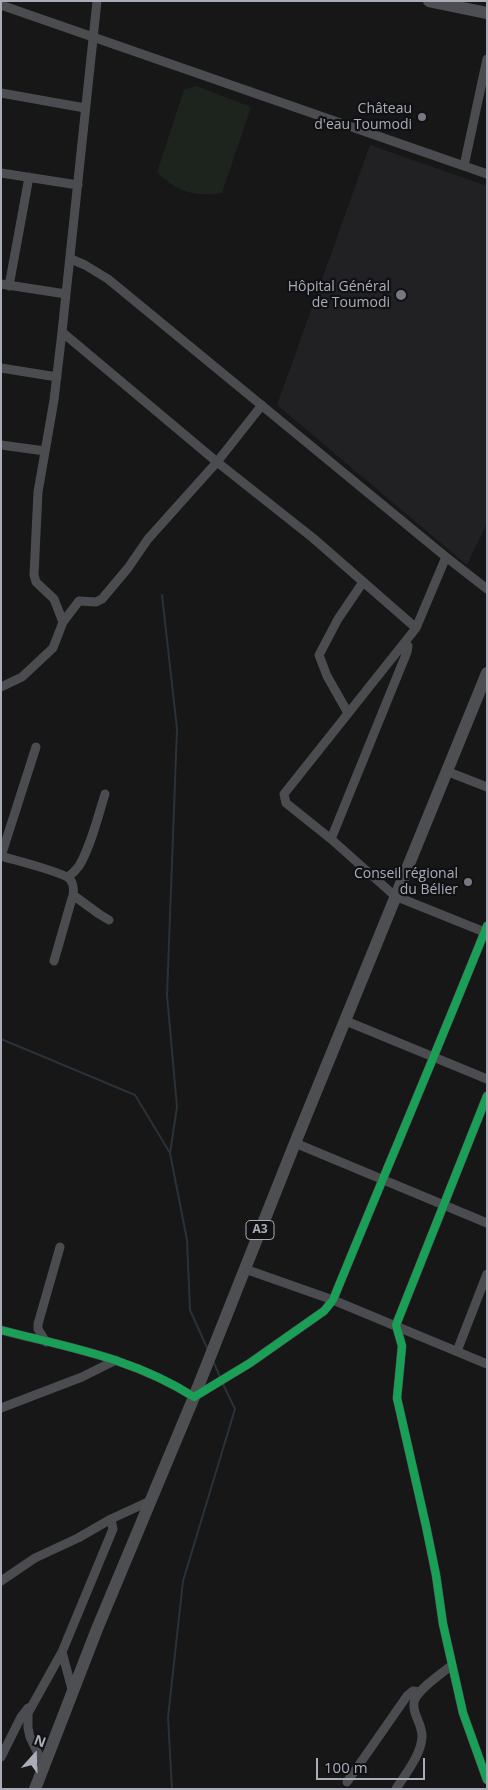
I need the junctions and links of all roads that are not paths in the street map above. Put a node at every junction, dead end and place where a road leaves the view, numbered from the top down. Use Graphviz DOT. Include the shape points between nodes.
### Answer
graph roads {
  1 [pos="97,1"];
  2 [pos="429,1"];
  3 [pos="1,5"];
  4 [pos="487,13"];
  5 [pos="92,38"];
  6 [pos="487,59"];
  7 [pos="1,93"];
  8 [pos="85,108"];
  9 [pos="464,166"];
  10 [pos="1,172"];
  11 [pos="487,174"];
  12 [pos="29,177"];
  13 [pos="78,185"];
  14 [pos="70,260"];
  15 [pos="5,285"];
  16 [pos="66,294"];
  17 [pos="62,332"];
  18 [pos="1,368"];
  19 [pos="57,377"];
  20 [pos="262,405"];
  21 [pos="1,445"];
  22 [pos="45,451"];
  23 [pos="217,462"];
  24 [pos="446,557"];
  25 [pos="363,582"];
  26 [pos="487,589"];
  27 [pos="63,622"];
  28 [pos="416,628"];
  29 [pos="405,643"];
  30 [pos="487,673"];
  31 [pos="1,687"];
  32 [pos="348,713"];
  33 [pos="36,747"];
  34 [pos="446,771"];
  35 [pos="487,787"];
  36 [pos="105,794"];
  37 [pos="331,839"];
  38 [pos="1,856"];
  39 [pos="68,878"];
  40 [pos="73,895"];
  41 [pos="396,896"];
  42 [pos="109,920"];
  43 [pos="486,930"];
  44 [pos="54,961"];
  45 [pos="346,1021"];
  46 [pos="434,1058"];
  47 [pos="487,1079"];
  48 [pos="487,1096"];
  49 [pos="295,1143"];
  50 [pos="382,1180"];
  51 [pos="444,1205"];
  52 [pos="487,1223"];
  53 [pos="60,1247"];
  54 [pos="245,1269"];
  55 [pos="487,1274"];
  56 [pos="482,1297"];
  57 [pos="333,1300"];
  58 [pos="396,1326"];
  59 [pos="1,1330"];
  60 [pos="46,1342"];
  61 [pos="457,1351"];
  62 [pos="116,1360"];
  63 [pos="487,1364"];
  64 [pos="194,1397"];
  65 [pos="1,1408"];
  66 [pos="150,1502"];
  67 [pos="111,1519"];
  68 [pos="1,1581"];
  69 [pos="62,1652"];
  70 [pos="452,1664"];
  71 [pos="420,1692"];
  72 [pos="74,1693"];
  73 [pos="30,1706"];
  74 [pos="1,1757"];
  75 [pos="44,1766"];
  76 [pos="487,1780"];
  77 [pos="347,1782"];
  78 [pos="35,1789"];
  79 [pos="396,1789"];
  1 -- 5 [label="street"];
  2 -- 4 [label="main road"];
  3 -- 5 [label="street"];
  5 -- 8 [label="street"];
  5 -- 9 [label="street"];
  6 -- 9 [label="street"];
  7 -- 8 [label="street"];
  8 -- 13 [label="street"];
  9 -- 11 [label="street"];
  10 -- 12 [label="street"];
  12 -- 13 [label="street"];
  12 -- 15 [label="street"];
  13 -- 14 [label="street"];
  14 -- 16 [label="street"];
  14 -- 20 [label="street" via="108,279"];
  15 -- 16 [label="street"];
  16 -- 17 [label="street"];
  17 -- 19 [label="street"];
  17 -- 23 [label="street"];
  18 -- 19 [label="street"];
  19 -- 22 [label="street"];
  20 -- 23 [label="street"];
  20 -- 24 [label="street"];
  21 -- 22 [label="street"];
  22 -- 27 [label="street" via="38,492 34,575 36,582 54,599"];
  23 -- 25 [label="street"];
  23 -- 27 [label="street" via="148,539 102,599 79,601"];
  24 -- 26 [label="street"];
  24 -- 28 [label="street"];
  25 -- 28 [label="street"];
  25 -- 32 [label="street" via="319,655"];
  27 -- 31 [label="street" via="53,648 22,677"];
  28 -- 29 [label="street"];
  29 -- 32 [label="street"];
  29 -- 37 [label="street" via="408,652"];
  30 -- 34 [label="main road, A3"];
  32 -- 37 [label="street" via="284,794 286,803"];
  33 -- 38 [label="street"];
  34 -- 35 [label="street"];
  34 -- 41 [label="main road, A3"];
  36 -- 39 [label="street" via="79,867"];
  37 -- 41 [label="street"];
  38 -- 39 [label="street"];
  39 -- 40 [label="street" via="74,889"];
  40 -- 42 [label="street"];
  40 -- 44 [label="street"];
  41 -- 43 [label="street"];
  41 -- 45 [label="main road, A3"];
  43 -- 46 [label="street"];
  45 -- 46 [label="street"];
  45 -- 49 [label="main road, A3"];
  46 -- 47 [label="street"];
  46 -- 50 [label="street"];
  48 -- 51 [label="street"];
  49 -- 50 [label="street"];
  49 -- 54 [label="main road, A3"];
  50 -- 51 [label="street"];
  50 -- 57 [label="street"];
  51 -- 52 [label="street"];
  51 -- 58 [label="street"];
  53 -- 60 [label="street" via="38,1324"];
  54 -- 57 [label="street"];
  54 -- 64 [label="main road, A3"];
  55 -- 56 [label="street"];
  56 -- 61 [label="street"];
  57 -- 58 [label="street"];
  57 -- 64 [label="street" via="324,1311"];
  58 -- 61 [label="street"];
  58 -- 70 [label="street" via="402,1346 397,1398"];
  59 -- 60 [label="street"];
  60 -- 62 [label="street"];
  61 -- 63 [label="street"];
  62 -- 64 [label="street" via="171,1383"];
  62 -- 65 [label="street" via="82,1377"];
  64 -- 66 [label="main road, A3"];
  66 -- 67 [label="street"];
  66 -- 72 [label="main road, A3"];
  67 -- 68 [label="street" via="35,1558"];
  67 -- 69 [label="street" via="113,1530"];
  69 -- 72 [label="street"];
  69 -- 73 [label="street"];
  70 -- 71 [label="street"];
  70 -- 76 [label="street" via="463,1713"];
  71 -- 77 [label="street" via="407,1696"];
  71 -- 79 [label="street" via="414,1707 422,1730 421,1747"];
  72 -- 75 [label="main road, A3"];
  73 -- 74 [label="street"];
  73 -- 75 [label="street" via="27,1719 30,1737"];
  75 -- 78 [label="main road, A3"];
}
